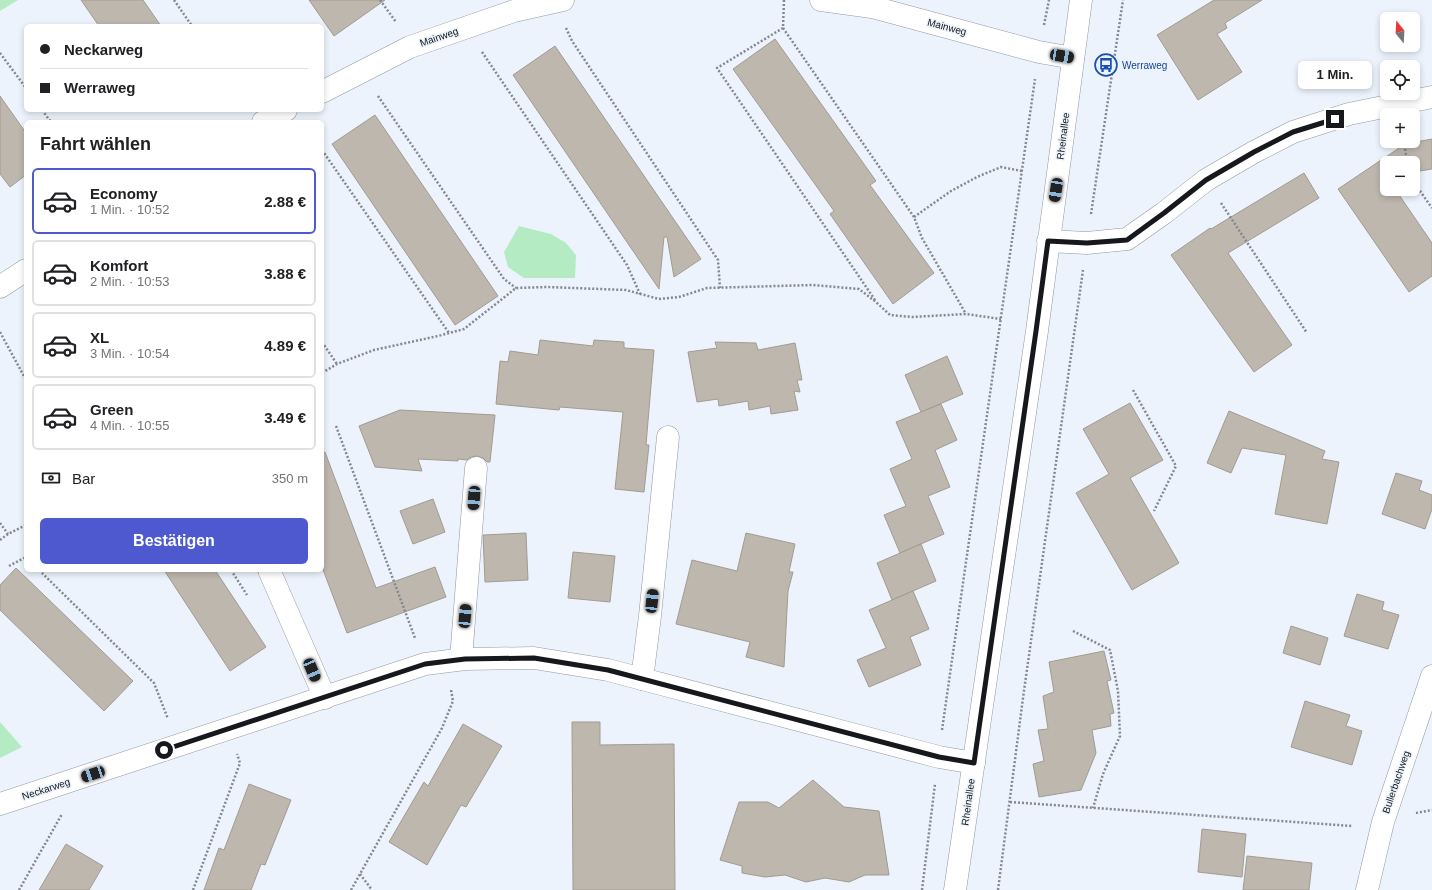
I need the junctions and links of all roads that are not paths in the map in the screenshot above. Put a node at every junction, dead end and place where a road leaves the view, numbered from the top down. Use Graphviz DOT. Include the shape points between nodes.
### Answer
graph roads {
  1 [pos="821,0"];
  2 [pos="1081,0"];
  3 [pos="559,1"];
  4 [pos="1073,58"];
  5 [pos="324,91"];
  6 [pos="1432,96"];
  7 [pos="282,112"];
  8 [pos="266,120"];
  9 [pos="1048,241"];
  10 [pos="24,271"];
  11 [pos="0,287"];
  12 [pos="668,437"];
  13 [pos="476,468"];
  14 [pos="270,572"];
  15 [pos="455,660"];
  16 [pos="1432,676"];
  17 [pos="642,679"];
  18 [pos="325,698"];
  19 [pos="974,763"];
  20 [pos="0,804"];
  21 [pos="955,890"];
  22 [pos="1367,890"];
  1 -- 4 [label="street, Mainweg" via="872,7 1039,52"];
  2 -- 4 [label="street, Rheinallee"];
  3 -- 5 [label="street, Mainweg" via="514,11 410,47"];
  4 -- 9 [label="street, Rheinallee"];
  6 -- 9 [label="street" via="1349,114 1293,132 1206,180 1127,240 1087,243"];
  7 -- 8 [label="street"];
  9 -- 19 [label="street, Rheinallee"];
  10 -- 11 [label="street"];
  12 -- 17 [label="street"];
  13 -- 15 [label="street"];
  14 -- 18 [label="street"];
  15 -- 17 [label="street, Neckarweg" via="534,658 608,670"];
  15 -- 18 [label="street, Neckarweg" via="425,664"];
  16 -- 22 [label="street, Bullerbachweg" via="1383,822"];
  17 -- 19 [label="street, Neckarweg" via="939,757"];
  18 -- 20 [label="street, Neckarweg"];
  19 -- 21 [label="street, Rheinallee"];
}
